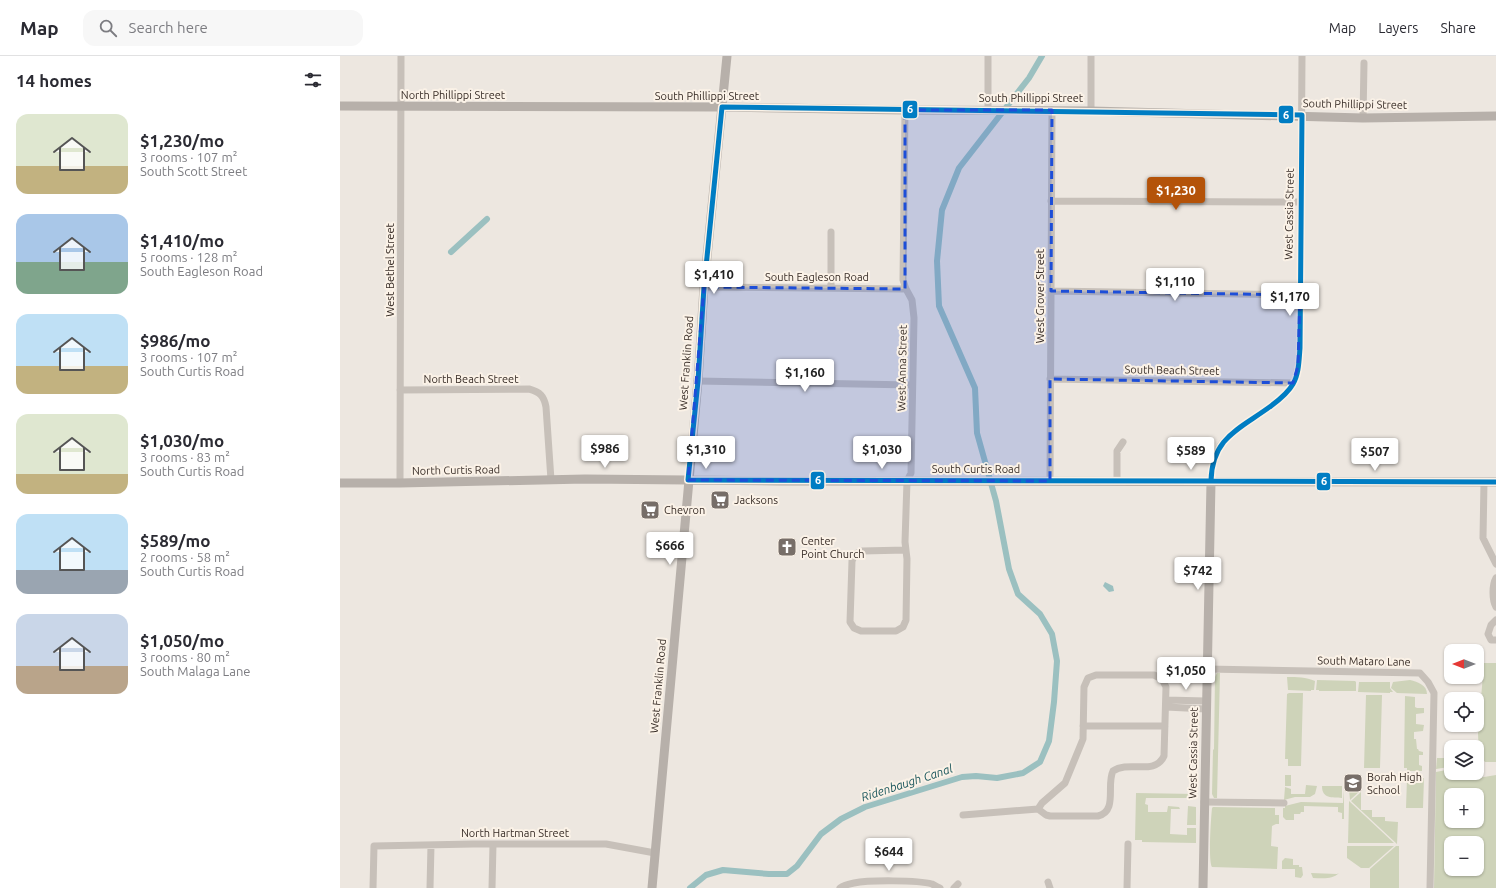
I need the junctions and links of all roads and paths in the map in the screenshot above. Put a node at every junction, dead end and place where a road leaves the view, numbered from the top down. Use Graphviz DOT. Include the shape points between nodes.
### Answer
graph roads {
  1 [pos="401,56"];
  2 [pos="727,56"];
  3 [pos="988,56"];
  4 [pos="1091,56"];
  5 [pos="1302,56"];
  6 [pos="1364,63"];
  7 [pos="340,106"];
  8 [pos="401,106"];
  9 [pos="566,107"];
  10 [pos="722,107"];
  11 [pos="905,110"];
  12 [pos="992,110"];
  13 [pos="1052,110"];
  14 [pos="1091,111"];
  15 [pos="1302,115"];
  16 [pos="1496,116"];
  17 [pos="1363,118"];
  18 [pos="1051,201"];
  19 [pos="1301,202"];
  20 [pos="831,232"];
  21 [pos="704,287"];
  22 [pos="831,288"];
  23 [pos="906,289"];
  24 [pos="1051,291"];
  25 [pos="1300,295"];
  26 [pos="1050,379"];
  27 [pos="698,381"];
  28 [pos="1293,383"];
  29 [pos="912,385"];
  30 [pos="400,390"];
  31 [pos="1123,442"];
  32 [pos="551,480"];
  33 [pos="572,480"];
  34 [pos="688,480"];
  35 [pos="907,481"];
  36 [pos="1050,482"];
  37 [pos="1117,482"];
  38 [pos="1211,482"];
  39 [pos="1484,482"];
  40 [pos="1496,482"];
  41 [pos="340,483"];
  42 [pos="400,484"];
  43 [pos="906,550"];
  44 [pos="1496,564"];
  45 [pos="1496,578"];
  46 [pos="1496,607"];
  47 [pos="1496,620"];
  48 [pos="1496,640"];
  49 [pos="1207,669"];
  50 [pos="1166,703"];
  51 [pos="1206,705"];
  52 [pos="1083,726"];
  53 [pos="1165,726"];
  54 [pos="1204,802"];
  55 [pos="1284,803"];
  56 [pos="1038,809"];
  57 [pos="962,815"];
  58 [pos="493,844"];
  59 [pos="1128,844"];
  60 [pos="431,845"];
  61 [pos="656,853"];
  62 [pos="373,888"];
  63 [pos="430,888"];
  64 [pos="492,888"];
  65 [pos="652,888"];
  66 [pos="840,888"];
  67 [pos="940,888"];
  68 [pos="1127,888"];
  69 [pos="1203,888"];
  70 [pos="1430,888"];
  1 -- 8 [label="street, West Bethel Street"];
  2 -- 10 [label="street, West Franklin Road"];
  3 -- 12 [label="street"];
  4 -- 14 [label="street"];
  5 -- 15 [label="street, West Cassia Street"];
  6 -- 17 [label="street"];
  7 -- 8 [label="street, North Phillippi Street"];
  8 -- 9 [label="street, North Phillippi Street"];
  8 -- 30 [label="street, West Bethel Street"];
  9 -- 10 [label="street, South Phillippi Street"];
  10 -- 11 [label="street, South Phillippi Street"];
  10 -- 21 [label="street, West Franklin Road"];
  11 -- 12 [label="street, South Phillippi Street"];
  11 -- 23 [label="street, West Anna Street"];
  12 -- 13 [label="street, South Phillippi Street"];
  13 -- 14 [label="street, South Phillippi Street"];
  13 -- 18 [label="street, West Grover Street"];
  14 -- 15 [label="street, South Phillippi Street"];
  15 -- 17 [label="street, South Phillippi Street"];
  15 -- 19 [label="street, West Cassia Street"];
  16 -- 17 [label="street, South Phillippi Street"];
  18 -- 19 [label="street"];
  18 -- 24 [label="street, West Grover Street"];
  19 -- 25 [label="street, West Cassia Street"];
  20 -- 22 [label="street"];
  21 -- 22 [label="street, South Eagleson Road"];
  21 -- 27 [label="street, West Franklin Road"];
  22 -- 23 [label="street, South Eagleson Road"];
  23 -- 29 [label="street, West Anna Street" via="912,300 914,318"];
  24 -- 25 [label="street"];
  24 -- 26 [label="street, West Grover Street"];
  25 -- 28 [label="street, West Cassia Street" via="1299,354"];
  26 -- 28 [label="street, South Beach Street"];
  26 -- 36 [label="street, West Grover Street"];
  27 -- 29 [label="street"];
  27 -- 34 [label="street, West Franklin Road"];
  28 -- 38 [label="street, West Cassia Street" via="1279,400 1231,435 1219,447 1213,464"];
  29 -- 35 [label="street, West Anna Street" via="911,473"];
  30 -- 32 [label="street, North Beach Street" via="529,389 540,393 546,407"];
  30 -- 42 [label="street, West Bethel Street"];
  31 -- 37 [label="street" via="1117,451"];
  32 -- 33 [label="street, North Curtis Road"];
  32 -- 42 [label="street, North Curtis Road"];
  33 -- 34 [label="street, South Curtis Road"];
  34 -- 35 [label="street, South Curtis Road"];
  34 -- 61 [label="street, West Franklin Road"];
  35 -- 36 [label="street, South Curtis Road"];
  35 -- 43 [label="street, West Anna Street"];
  36 -- 37 [label="street, South Curtis Road"];
  37 -- 38 [label="street, South Curtis Road"];
  38 -- 39 [label="street, South Curtis Road"];
  38 -- 49 [label="street, West Cassia Street"];
  39 -- 40 [label="street, South Curtis Road"];
  39 -- 44 [label="street" via="1483,538"];
  41 -- 42 [label="street, North Curtis Road"];
  43 -- 43 [label="street, West Anna Street" via="862,551 855,554 852,561 850,622 854,628 861,631 896,631 903,627 906,620"];
  45 -- 46 [label="street"];
  47 -- 48 [label="street" via="1490,625 1488,634 1491,640"];
  49 -- 51 [label="street, West Cassia Street"];
  49 -- 70 [label="street, South Mataro Lane" via="1420,673 1434,693"];
  50 -- 51 [label="street"];
  50 -- 52 [label="street" via="1166,687 1162,679 1154,676 1096,675 1088,678 1084,688"];
  50 -- 53 [label="street"];
  51 -- 54 [label="street, West Cassia Street"];
  52 -- 53 [label="street"];
  52 -- 56 [label="street" via="1081,744 1065,783"];
  53 -- 56 [label="street" via="1162,760 1152,767 1122,767 1113,770 1110,779 1109,808 1102,815 1050,816"];
  54 -- 55 [label="street"];
  54 -- 69 [label="street, West Cassia Street"];
  56 -- 57 [label="street"];
  58 -- 60 [label="street, North Hartman Street"];
  58 -- 61 [label="street, North Hartman Street" via="606,844"];
  58 -- 64 [label="street"];
  59 -- 68 [label="street"];
  60 -- 62 [label="street, North Hartman Street" via="374,846"];
  60 -- 63 [label="street"];
  61 -- 65 [label="street, West Franklin Road"];
  66 -- 67 [label="street" via="855,882 893,881 923,882"];
}
